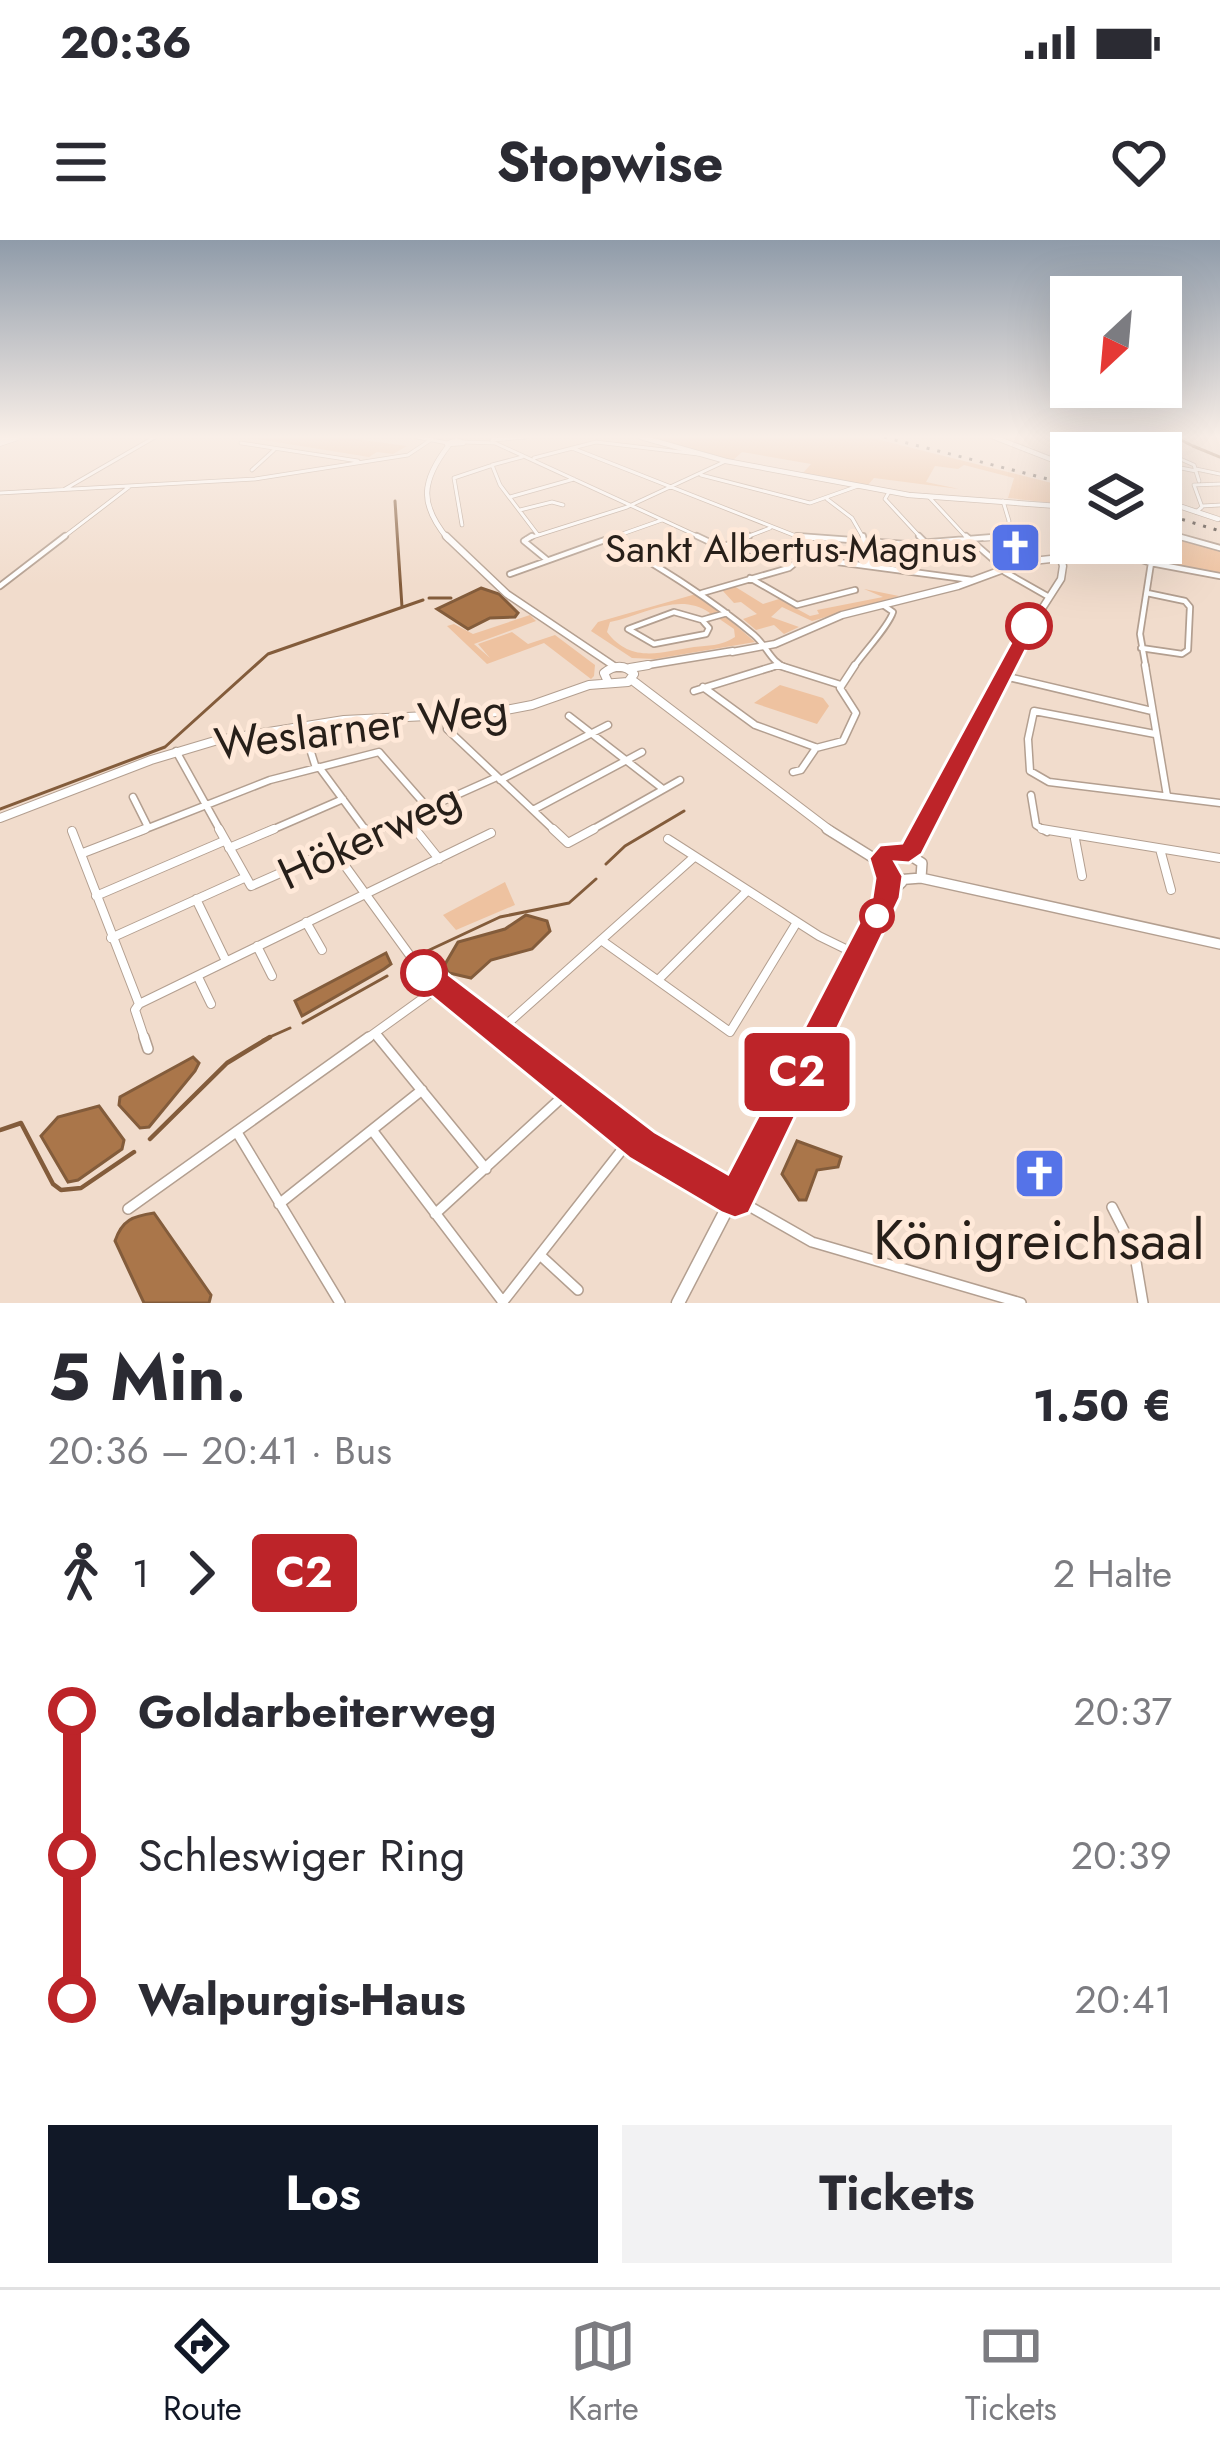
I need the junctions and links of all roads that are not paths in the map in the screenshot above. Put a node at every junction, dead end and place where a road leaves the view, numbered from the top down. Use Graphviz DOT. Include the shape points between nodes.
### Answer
graph roads {
  1 [pos="69,487"];
  2 [pos="101,487"];
  3 [pos="128,487"];
  4 [pos="426,487"];
  5 [pos="455,487"];
  6 [pos="505,487"];
  7 [pos="545,487"];
  8 [pos="591,487"];
  9 [pos="663,487"];
  10 [pos="674,487"];
  11 [pos="744,487"];
  12 [pos="857,487"];
  13 [pos="862,487"];
  14 [pos="1194,487"];
  15 [pos="669,489"];
  16 [pos="63,490"];
  17 [pos="890,491"];
  18 [pos="0,493"];
  19 [pos="510,496"];
  20 [pos="929,497"];
  21 [pos="827,499"];
  22 [pos="1003,501"];
  23 [pos="563,505"];
  24 [pos="631,505"];
  25 [pos="1050,505"];
  26 [pos="1182,505"];
  27 [pos="1220,505"];
  28 [pos="1199,509"];
  29 [pos="519,511"];
  30 [pos="1219,519"];
  31 [pos="662,520"];
  32 [pos="462,525"];
  33 [pos="770,528"];
  34 [pos="538,535"];
  35 [pos="610,538"];
  36 [pos="1182,538"];
  37 [pos="970,541"];
  38 [pos="867,544"];
  39 [pos="927,544"];
  40 [pos="724,548"];
  41 [pos="1220,548"];
  42 [pos="801,558"];
  43 [pos="546,559"];
  44 [pos="1050,559"];
  45 [pos="1061,564"];
  46 [pos="1151,564"];
  47 [pos="1157,564"];
  48 [pos="869,566"];
  49 [pos="1004,570"];
  50 [pos="510,574"];
  51 [pos="1220,575"];
  52 [pos="750,578"];
  53 [pos="972,580"];
  54 [pos="0,586"];
  55 [pos="855,590"];
  56 [pos="1147,592"];
  57 [pos="702,593"];
  58 [pos="1049,596"];
  59 [pos="883,605"];
  60 [pos="728,613"];
  61 [pos="702,620"];
  62 [pos="763,647"];
  63 [pos="1141,648"];
  64 [pos="590,654"];
  65 [pos="778,665"];
  66 [pos="616,667"];
  67 [pos="1000,675"];
  68 [pos="606,676"];
  69 [pos="629,677"];
  70 [pos="841,685"];
  71 [pos="703,687"];
  72 [pos="694,691"];
  73 [pos="1152,711"];
  74 [pos="569,716"];
  75 [pos="447,717"];
  76 [pos="608,725"];
  77 [pos="592,734"];
  78 [pos="1155,734"];
  79 [pos="309,746"];
  80 [pos="816,748"];
  81 [pos="176,751"];
  82 [pos="642,752"];
  83 [pos="626,761"];
  84 [pos="318,768"];
  85 [pos="793,772"];
  86 [pos="498,778"];
  87 [pos="680,780"];
  88 [pos="663,789"];
  89 [pos="1031,795"];
  90 [pos="133,796"];
  91 [pos="1167,796"];
  92 [pos="343,799"];
  93 [pos="1220,803"];
  94 [pos="205,805"];
  95 [pos="428,808"];
  96 [pos="533,810"];
  97 [pos="0,818"];
  98 [pos="406,818"];
  99 [pos="148,827"];
  100 [pos="72,831"];
  101 [pos="491,833"];
  102 [pos="370,835"];
  103 [pos="1075,837"];
  104 [pos="668,839"];
  105 [pos="227,845"];
  106 [pos="1160,849"];
  107 [pos="335,852"];
  108 [pos="83,853"];
  109 [pos="909,854"];
  110 [pos="883,858"];
  111 [pos="1220,858"];
  112 [pos="439,859"];
  113 [pos="693,859"];
  114 [pos="922,874"];
  115 [pos="889,876"];
  116 [pos="1082,876"];
  117 [pos="245,878"];
  118 [pos="902,882"];
  119 [pos="1172,890"];
  120 [pos="746,891"];
  121 [pos="365,892"];
  122 [pos="96,896"];
  123 [pos="886,898"];
  124 [pos="196,899"];
  125 [pos="306,922"];
  126 [pos="797,922"];
  127 [pos="111,938"];
  128 [pos="601,940"];
  129 [pos="1220,944"];
  130 [pos="257,946"];
  131 [pos="322,950"];
  132 [pos="858,955"];
  133 [pos="226,962"];
  134 [pos="272,976"];
  135 [pos="198,977"];
  136 [pos="658,980"];
  137 [pos="440,986"];
  138 [pos="139,1004"];
  139 [pos="211,1004"];
  140 [pos="498,1032"];
  141 [pos="376,1034"];
  142 [pos="148,1049"];
  143 [pos="571,1089"];
  144 [pos="422,1090"];
  145 [pos="372,1130"];
  146 [pos="238,1134"];
  147 [pos="632,1137"];
  148 [pos="486,1168"];
  149 [pos="735,1199"];
  150 [pos="279,1204"];
  151 [pos="1112,1207"];
  152 [pos="128,1209"];
  153 [pos="435,1214"];
  154 [pos="540,1255"];
  155 [pos="578,1290"];
  156 [pos="340,1303"];
  157 [pos="502,1303"];
  158 [pos="678,1303"];
  159 [pos="1021,1303"];
  160 [pos="1143,1303"];
  1 -- 16 [label="street"];
  2 -- 16 [label="street"];
  3 -- 54 [label="street"];
  4 -- 64 [label="street" via="439,533"];
  5 -- 32 [label="street"];
  6 -- 19 [label="street"];
  7 -- 19 [label="street"];
  8 -- 24 [label="street"];
  9 -- 15 [label="street"];
  10 -- 15 [label="street"];
  11 -- 21 [label="street" via="802,502"];
  12 -- 21 [label="street"];
  13 -- 17 [label="street"];
  14 -- 28 [label="street"];
  15 -- 24 [label="street"];
  15 -- 33 [label="street"];
  16 -- 18 [label="street"];
  17 -- 20 [label="street"];
  17 -- 39 [label="street" via="889,506"];
  19 -- 29 [label="street"];
  20 -- 22 [label="street"];
  20 -- 37 [label="street"];
  21 -- 38 [label="street" via="854,518"];
  22 -- 25 [label="street"];
  22 -- 37 [label="street" via="1009,536"];
  23 -- 29 [label="street"];
  24 -- 31 [label="street"];
  24 -- 34 [label="street"];
  26 -- 28 [label="street"];
  27 -- 28 [label="street"];
  28 -- 30 [label="street"];
  29 -- 34 [label="street"];
  31 -- 35 [label="street"];
  31 -- 40 [label="street"];
  33 -- 38 [label="street"];
  33 -- 40 [label="street"];
  34 -- 43 [label="street" via="524,541"];
  35 -- 43 [label="street"];
  35 -- 57 [label="street"];
  36 -- 41 [label="street"];
  37 -- 39 [label="street"];
  37 -- 49 [label="street"];
  38 -- 39 [label="street"];
  38 -- 48 [label="street"];
  40 -- 42 [label="street"];
  42 -- 48 [label="street"];
  42 -- 52 [label="street"];
  43 -- 50 [label="street"];
  44 -- 49 [label="street"];
  45 -- 58 [label="street"];
  46 -- 56 [label="street"];
  47 -- 51 [label="street"];
  48 -- 53 [label="street"];
  49 -- 53 [label="street"];
  49 -- 58 [label="street"];
  52 -- 55 [label="street" via="797,605"];
  52 -- 57 [label="street"];
  53 -- 59 [label="street"];
  56 -- 63 [label="street"];
  56 -- 63 [label="street" via="1190,607 1188,650"];
  57 -- 60 [label="street"];
  58 -- 67 [label="street"];
  59 -- 62 [label="street"];
  59 -- 70 [label="street" via="893,618"];
  60 -- 61 [label="street"];
  60 -- 62 [label="street"];
  61 -- 61 [label="street" via="674,612 628,629 657,647 706,634"];
  62 -- 65 [label="street"];
  62 -- 69 [label="street"];
  63 -- 73 [label="street"];
  64 -- 66 [label="street"];
  64 -- 68 [label="street"];
  65 -- 70 [label="street"];
  65 -- 71 [label="street"];
  66 -- 68 [label="street"];
  66 -- 69 [label="street"];
  67 -- 73 [label="street"];
  67 -- 109 [label="street"];
  68 -- 69 [label="street"];
  68 -- 75 [label="street, Weslarner Weg" via="532,705"];
  69 -- 110 [label="street" via="850,843"];
  70 -- 80 [label="street" via="857,719 843,741"];
  71 -- 72 [label="street"];
  71 -- 80 [label="street" via="762,729"];
  73 -- 78 [label="street"];
  74 -- 77 [label="street"];
  75 -- 81 [label="street, Weslarner Weg" via="344,720"];
  75 -- 86 [label="street" via="447,729"];
  76 -- 77 [label="street, Hökerweg"];
  77 -- 83 [label="street"];
  77 -- 86 [label="street, Hökerweg"];
  78 -- 91 [label="street"];
  78 -- 91 [label="street" via="1034,711 1030,771"];
  79 -- 84 [label="street"];
  80 -- 85 [label="street"];
  81 -- 94 [label="street, Hökerweg"];
  81 -- 97 [label="street, Weslarner Weg"];
  82 -- 83 [label="street"];
  83 -- 88 [label="street"];
  83 -- 96 [label="street"];
  84 -- 92 [label="street"];
  84 -- 94 [label="street"];
  84 -- 95 [label="street" via="382,752"];
  86 -- 95 [label="street, Hökerweg"];
  86 -- 96 [label="street"];
  87 -- 88 [label="street"];
  88 -- 96 [label="street" via="568,843"];
  89 -- 103 [label="street" via="1036,825"];
  90 -- 99 [label="street"];
  91 -- 93 [label="street"];
  92 -- 102 [label="street"];
  92 -- 105 [label="street"];
  94 -- 99 [label="street"];
  94 -- 105 [label="street, Hökerweg"];
  95 -- 98 [label="street, Hökerweg"];
  98 -- 102 [label="street, Hökerweg"];
  98 -- 112 [label="street"];
  99 -- 108 [label="street"];
  100 -- 108 [label="street"];
  101 -- 112 [label="street"];
  102 -- 107 [label="street, Hökerweg"];
  103 -- 106 [label="street"];
  103 -- 116 [label="street"];
  104 -- 113 [label="street"];
  105 -- 117 [label="street, Hökerweg"];
  105 -- 122 [label="street"];
  106 -- 111 [label="street"];
  106 -- 119 [label="street"];
  107 -- 117 [label="street, Hökerweg" via="258,886"];
  107 -- 121 [label="street"];
  108 -- 122 [label="street"];
  109 -- 110 [label="street"];
  109 -- 114 [label="street"];
  110 -- 115 [label="street"];
  112 -- 121 [label="street"];
  113 -- 120 [label="street"];
  113 -- 128 [label="street"];
  114 -- 118 [label="street"];
  114 -- 129 [label="street" via="1046,910"];
  115 -- 118 [label="street"];
  115 -- 123 [label="street"];
  117 -- 124 [label="street"];
  118 -- 123 [label="street"];
  120 -- 126 [label="street"];
  120 -- 136 [label="street"];
  121 -- 125 [label="street"];
  121 -- 137 [label="street" via="412,961"];
  122 -- 127 [label="street"];
  123 -- 132 [label="street"];
  124 -- 127 [label="street"];
  124 -- 133 [label="street"];
  125 -- 130 [label="street"];
  125 -- 131 [label="street"];
  126 -- 132 [label="street"];
  126 -- 136 [label="street" via="730,1032"];
  127 -- 138 [label="street"];
  128 -- 136 [label="street"];
  128 -- 140 [label="street"];
  130 -- 133 [label="street"];
  130 -- 134 [label="street"];
  132 -- 149 [label="street"];
  133 -- 135 [label="street"];
  135 -- 138 [label="street"];
  135 -- 139 [label="street"];
  137 -- 140 [label="street"];
  137 -- 141 [label="street"];
  138 -- 142 [label="street"];
  140 -- 143 [label="street"];
  141 -- 144 [label="street"];
  141 -- 146 [label="street"];
  143 -- 147 [label="street"];
  143 -- 148 [label="street"];
  144 -- 145 [label="street"];
  144 -- 148 [label="street"];
  145 -- 150 [label="street"];
  145 -- 153 [label="street"];
  146 -- 150 [label="street"];
  146 -- 152 [label="street"];
  147 -- 149 [label="street"];
  147 -- 154 [label="street"];
  148 -- 153 [label="street"];
  149 -- 158 [label="street"];
  149 -- 159 [label="street" via="812,1241"];
  150 -- 156 [label="street"];
  151 -- 160 [label="street" via="1134,1250"];
  153 -- 157 [label="street"];
  154 -- 155 [label="street"];
  154 -- 157 [label="street"];
}
